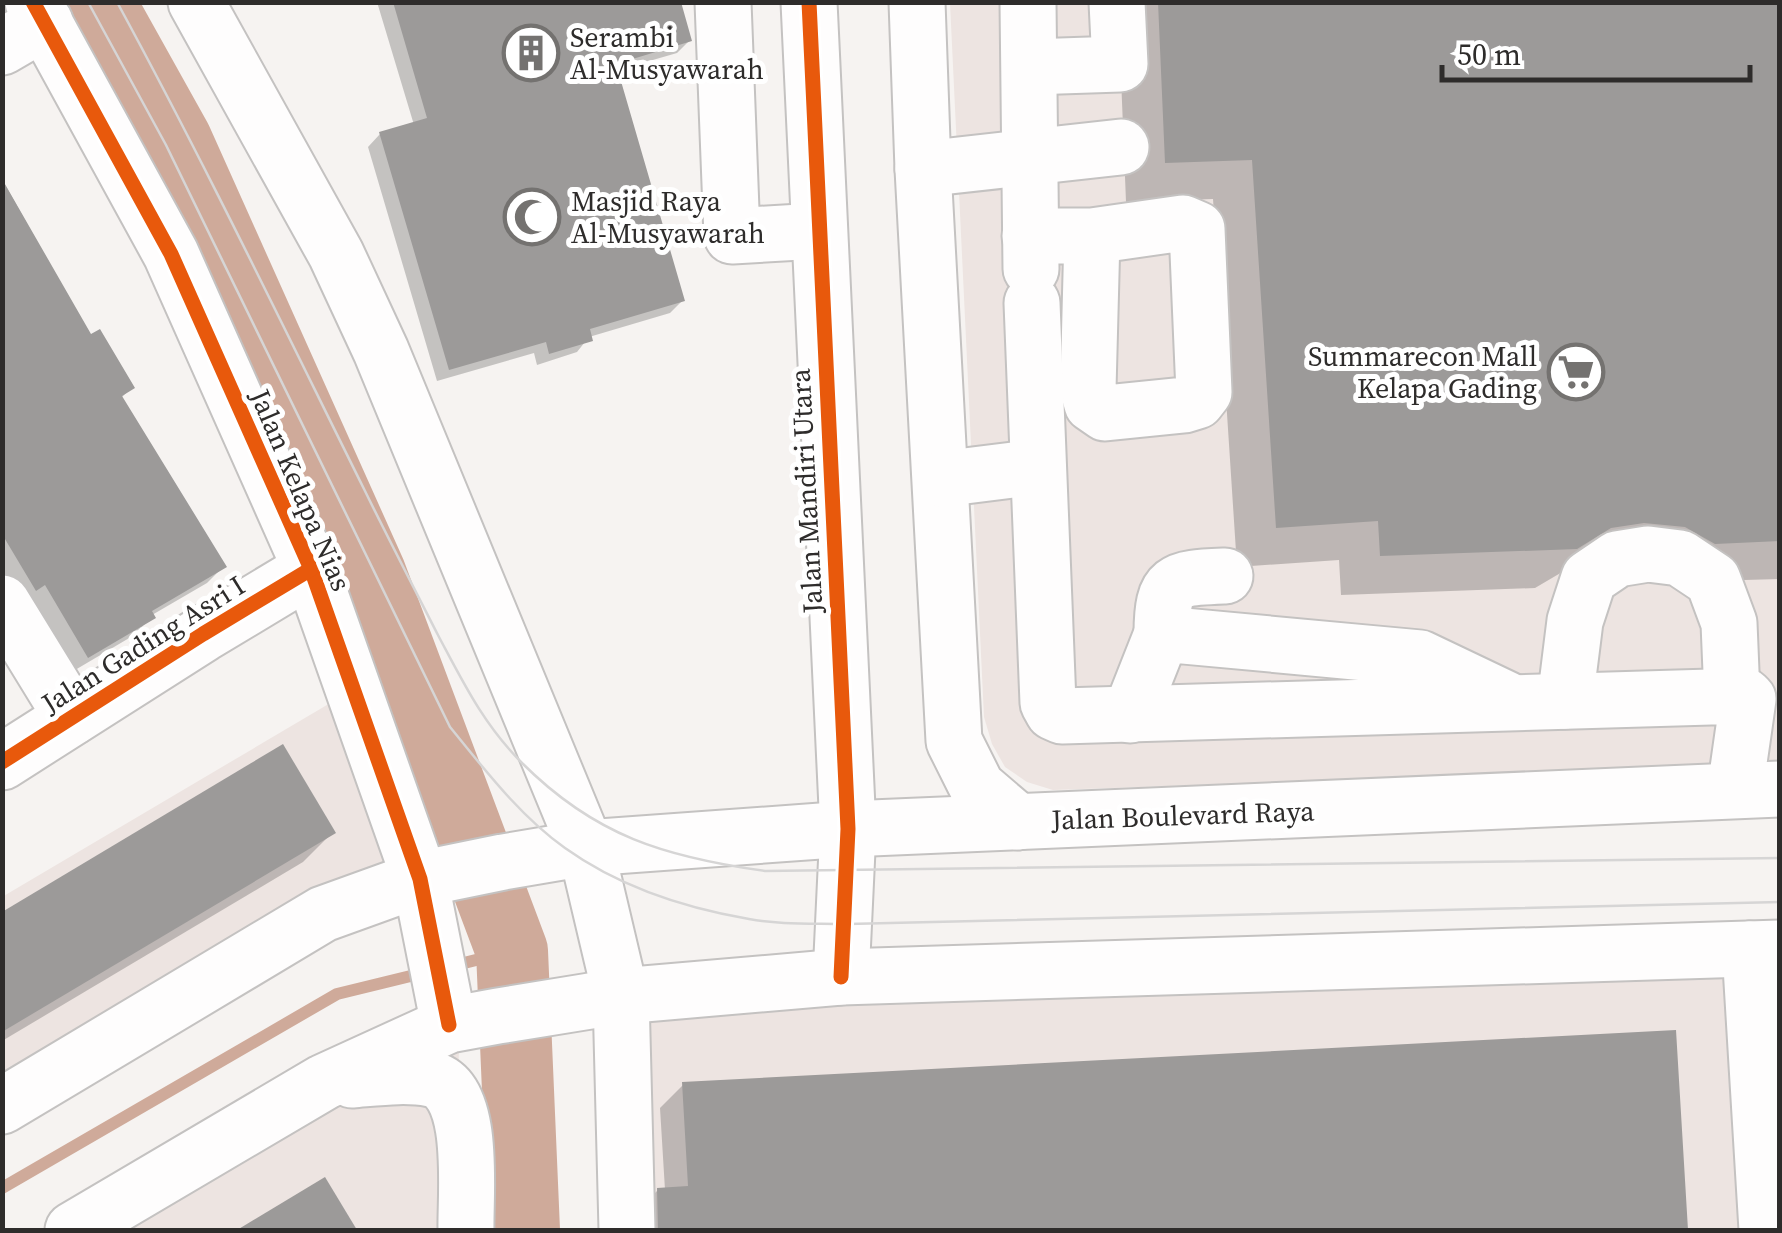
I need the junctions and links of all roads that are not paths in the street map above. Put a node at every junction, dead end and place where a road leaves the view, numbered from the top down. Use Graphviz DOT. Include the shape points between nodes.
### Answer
graph roads {
  1 [pos="196,2"];
  2 [pos="724,2"];
  3 [pos="809,2"];
  4 [pos="918,2"];
  5 [pos="1028,2"];
  6 [pos="1118,2"];
  7 [pos="27,24"];
  8 [pos="1030,67"];
  9 [pos="1120,147"];
  10 [pos="1030,156"];
  11 [pos="923,168"];
  12 [pos="818,231"];
  13 [pos="1092,236"];
  14 [pos="1031,273"];
  15 [pos="1038,467"];
  16 [pos="941,478"];
  17 [pos="312,569"];
  18 [pos="1226,576"];
  19 [pos="2,602"];
  20 [pos="1162,634"];
  21 [pos="1732,696"];
  22 [pos="1539,702"];
  23 [pos="1130,714"];
  24 [pos="72,718"];
  25 [pos="2,762"];
  26 [pos="1758,790"];
  27 [pos="1018,822"];
  28 [pos="848,828"];
  29 [pos="586,848"];
  30 [pos="428,895"];
  31 [pos="1764,949"];
  32 [pos="841,977"];
  33 [pos="600,1000"];
  34 [pos="463,1012"];
  35 [pos="324,1082"];
  36 [pos="2,1106"];
  37 [pos="73,1230"];
  38 [pos="466,1230"];
  39 [pos="627,1230"];
  40 [pos="1766,1230"];
  1 -- 29 [label="street" via="284,156 381,351"];
  2 -- 12 [label="street" via="732,236"];
  3 -- 12 [label="street, Jalan Mandiri Utara"];
  4 -- 11 [label="street"];
  5 -- 8 [label="street"];
  6 -- 8 [label="street" via="1120,64"];
  7 -- 17 [label="street, Jalan Kelapa Nias" via="171,254"];
  8 -- 10 [label="street"];
  9 -- 10 [label="street"];
  10 -- 11 [label="street"];
  10 -- 14 [label="street"];
  11 -- 16 [label="street"];
  12 -- 28 [label="street, Jalan Mandiri Utara"];
  13 -- 14 [label="street"];
  14 -- 15 [label="street"];
  15 -- 16 [label="street"];
  15 -- 23 [label="street" via="1048,703 1062,716"];
  16 -- 27 [label="street" via="954,741 977,786"];
  17 -- 24 [label="street, Jalan Gading Asri I"];
  17 -- 30 [label="street, Jalan Kelapa Nias"];
  18 -- 20 [label="street" via="1182,578 1170,586 1162,603"];
  19 -- 24 [label="street"];
  20 -- 22 [label="street" via="1420,658"];
  20 -- 23 [label="street"];
  21 -- 22 [label="street"];
  21 -- 22 [label="street" via="1728,623 1713,580 1680,558 1648,554 1617,559 1590,578"];
  21 -- 26 [label="street" via="1748,700"];
  22 -- 23 [label="street"];
  24 -- 25 [label="street, Jalan Gading Asri I"];
  26 -- 27 [label="street, Jalan Boulevard Raya"];
  27 -- 28 [label="street, Jalan Boulevard Raya"];
  28 -- 29 [label="street, Jalan Boulevard Raya"];
  28 -- 32 [label="street, Jalan Mandiri Utara"];
  29 -- 30 [label="street, Jalan Boulevard Raya" via="503,862"];
  29 -- 33 [label="street"];
  30 -- 34 [label="street, Jalan Kelapa Nias"];
  30 -- 36 [label="street, Jalan Boulevard Raya" via="323,914"];
  31 -- 32 [label="street"];
  31 -- 40 [label="street"];
  32 -- 33 [label="street"];
  33 -- 34 [label="street"];
  33 -- 39 [label="street"];
  34 -- 35 [label="street"];
  35 -- 37 [label="street"];
  35 -- 38 [label="street" via="417,1078 449,1088 464,1131"];
}
